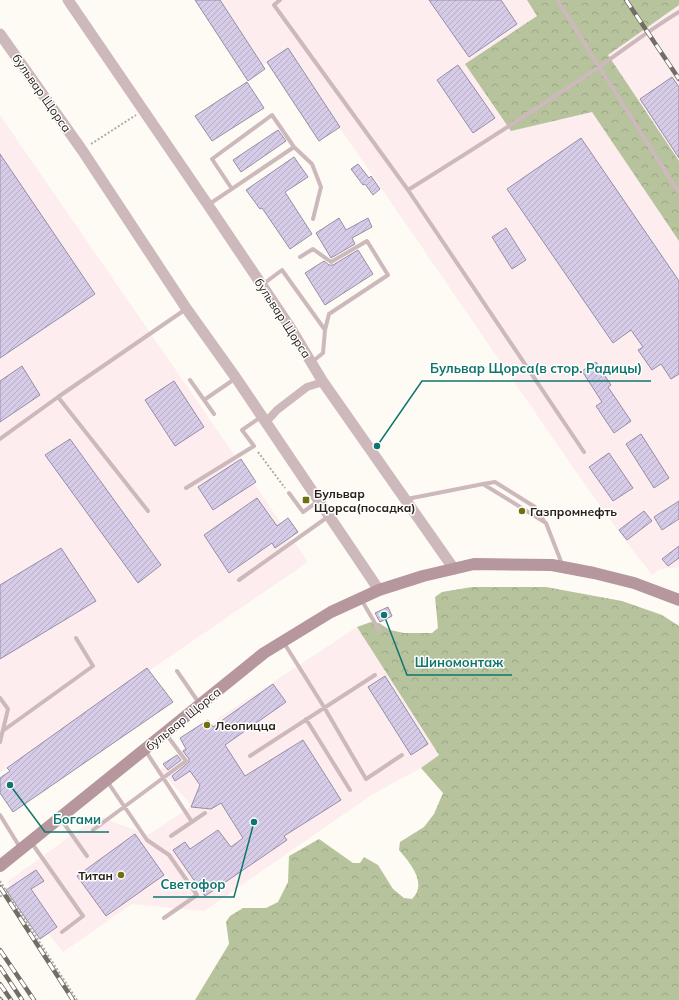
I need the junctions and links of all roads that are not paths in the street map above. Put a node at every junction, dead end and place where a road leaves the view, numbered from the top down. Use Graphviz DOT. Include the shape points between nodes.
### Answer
graph roads {
  1 [pos="68,0"];
  2 [pos="280,0"];
  3 [pos="557,0"];
  4 [pos="679,12"];
  5 [pos="0,34"];
  6 [pos="599,66"];
  7 [pos="294,147"];
  8 [pos="232,189"];
  9 [pos="408,190"];
  10 [pos="679,193"];
  11 [pos="208,205"];
  12 [pos="313,219"];
  13 [pos="300,257"];
  14 [pos="262,285"];
  15 [pos="186,308"];
  16 [pos="325,330"];
  17 [pos="312,363"];
  18 [pos="236,378"];
  19 [pos="190,380"];
  20 [pos="323,382"];
  21 [pos="58,397"];
  22 [pos="204,400"];
  23 [pos="214,414"];
  24 [pos="264,419"];
  25 [pos="0,439"];
  26 [pos="584,452"];
  27 [pos="483,484"];
  28 [pos="186,488"];
  29 [pos="289,493"];
  30 [pos="405,499"];
  31 [pos="319,501"];
  32 [pos="148,511"];
  33 [pos="329,516"];
  34 [pos="546,523"];
  35 [pos="563,567"];
  36 [pos="454,569"];
  37 [pos="238,580"];
  38 [pos="379,590"];
  39 [pos="361,598"];
  40 [pos="679,600"];
  41 [pos="378,630"];
  42 [pos="76,638"];
  43 [pos="282,641"];
  44 [pos="177,671"];
  45 [pos="375,674"];
  46 [pos="0,698"];
  47 [pos="200,704"];
  48 [pos="324,707"];
  49 [pos="306,719"];
  50 [pos="4,730"];
  51 [pos="166,733"];
  52 [pos="0,742"];
  53 [pos="145,750"];
  54 [pos="402,755"];
  55 [pos="250,756"];
  56 [pos="163,778"];
  57 [pos="107,780"];
  58 [pos="350,790"];
  59 [pos="124,807"];
  60 [pos="205,813"];
  61 [pos="0,815"];
  62 [pos="60,818"];
  63 [pos="192,822"];
  64 [pos="93,830"];
  65 [pos="171,836"];
  66 [pos="26,845"];
  67 [pos="87,856"];
  68 [pos="0,866"];
  69 [pos="164,918"];
  70 [pos="62,932"];
  1 -- 11 [label="street, бульвар Щорса"];
  2 -- 9 [label="lane" via="274,5"];
  3 -- 6 [label="lane"];
  4 -- 6 [label="lane"];
  5 -- 15 [label="street, бульвар Щорса" via="82,150"];
  6 -- 9 [label="lane"];
  6 -- 10 [label="lane"];
  7 -- 8 [label="lane"];
  7 -- 8 [label="lane" via="272,115 212,159"];
  7 -- 12 [label="lane" via="312,164 321,187"];
  8 -- 11 [label="lane"];
  9 -- 26 [label="lane"];
  11 -- 14 [label="street, бульвар Щорса"];
  13 -- 16 [label="lane" via="313,249 331,262 367,241 388,275 331,312"];
  14 -- 16 [label="lane" via="282,270"];
  14 -- 17 [label="street, бульвар Щорса"];
  15 -- 18 [label="street, бульвар Щорса"];
  15 -- 21 [label="lane"];
  16 -- 17 [label="lane" via="323,353"];
  17 -- 20 [label="street, бульвар Щорса"];
  18 -- 22 [label="lane"];
  18 -- 24 [label="street, бульвар Щорса"];
  19 -- 22 [label="lane"];
  20 -- 24 [label="street" via="307,387"];
  20 -- 30 [label="street, бульвар Щорса"];
  21 -- 25 [label="lane"];
  21 -- 32 [label="lane"];
  22 -- 23 [label="lane"];
  24 -- 28 [label="lane" via="242,430 254,446"];
  24 -- 31 [label="street, бульвар Щорса"];
  27 -- 30 [label="lane"];
  27 -- 34 [label="lane"];
  27 -- 34 [label="lane" via="495,482 535,507"];
  29 -- 31 [label="lane" via="303,512"];
  30 -- 36 [label="street, бульвар Щорса"];
  31 -- 33 [label="street, бульвар Щорса"];
  33 -- 37 [label="lane"];
  33 -- 38 [label="street, бульвар Щорса"];
  34 -- 35 [label="lane"];
  35 -- 36 [label="main road" via="474,564"];
  35 -- 40 [label="main road" via="634,583"];
  36 -- 38 [label="main road, бульвар Щорса"];
  38 -- 39 [label="main road, бульвар Щорса"];
  39 -- 41 [label="lane"];
  39 -- 43 [label="main road, бульвар Щорса"];
  42 -- 50 [label="lane" via="93,666"];
  43 -- 47 [label="main road, бульвар Щорса"];
  43 -- 48 [label="lane"];
  44 -- 47 [label="lane"];
  45 -- 48 [label="lane"];
  46 -- 50 [label="lane" via="8,709"];
  47 -- 51 [label="main road, бульвар Щорса"];
  48 -- 49 [label="lane"];
  48 -- 54 [label="lane" via="366,779"];
  49 -- 55 [label="lane"];
  49 -- 58 [label="lane"];
  50 -- 52 [label="lane"];
  51 -- 53 [label="main road, бульвар Щорса"];
  51 -- 56 [label="lane" via="186,761"];
  53 -- 56 [label="lane"];
  53 -- 57 [label="main road, бульвар Щорса"];
  56 -- 59 [label="lane"];
  56 -- 63 [label="lane"];
  57 -- 59 [label="lane"];
  57 -- 62 [label="main road, бульвар Щорса"];
  59 -- 64 [label="lane"];
  59 -- 69 [label="lane" via="147,840 169,855 196,895"];
  60 -- 63 [label="lane"];
  61 -- 66 [label="lane"];
  62 -- 66 [label="main road, бульвар Щорса"];
  62 -- 67 [label="lane"];
  63 -- 65 [label="lane"];
  66 -- 68 [label="main road, бульвар Щорса"];
  66 -- 70 [label="lane" via="82,916"];
}
